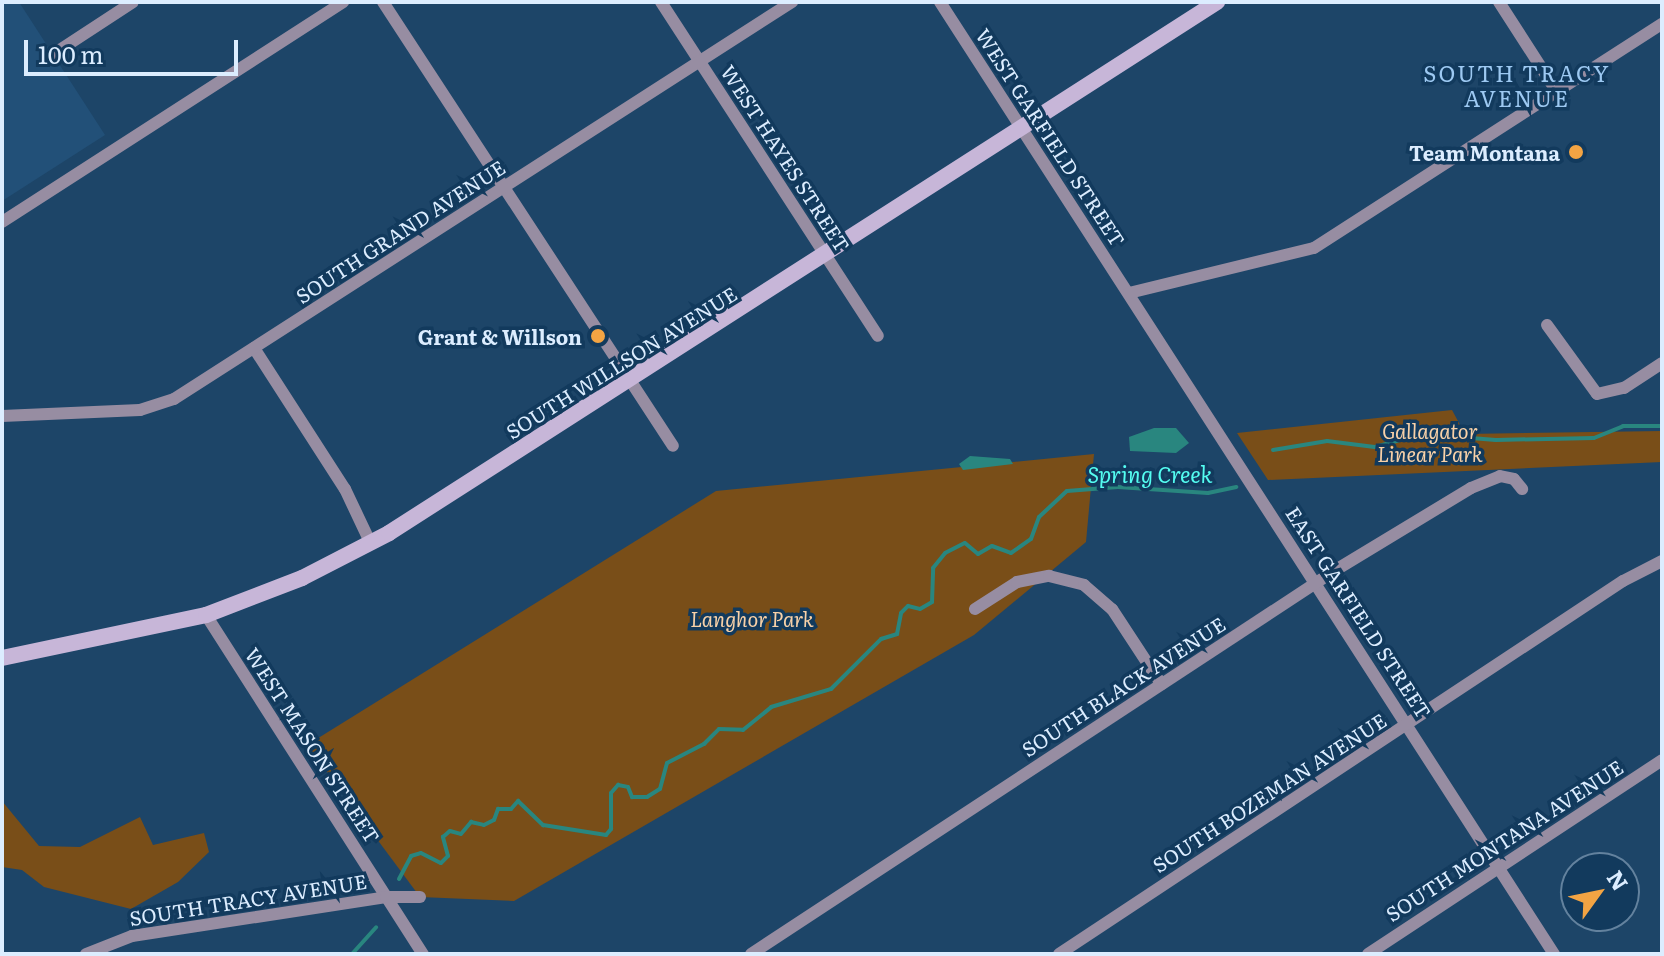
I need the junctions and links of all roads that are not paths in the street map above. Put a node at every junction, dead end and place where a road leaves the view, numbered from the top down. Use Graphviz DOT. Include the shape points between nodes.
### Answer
graph roads {
  1 [pos="133,2"];
  2 [pos="343,2"];
  3 [pos="383,2"];
  4 [pos="661,2"];
  5 [pos="792,2"];
  6 [pos="940,2"];
  7 [pos="1217,2"];
  8 [pos="1499,2"];
  9 [pos="1662,24"];
  10 [pos="49,57"];
  11 [pos="699,61"];
  12 [pos="1557,92"];
  13 [pos="1023,130"];
  14 [pos="503,189"];
  15 [pos="2,222"];
  16 [pos="826,256"];
  17 [pos="1129,293"];
  18 [pos="1547,325"];
  19 [pos="878,336"];
  20 [pos="254,348"];
  21 [pos="1662,363"];
  22 [pos="627,381"];
  23 [pos="2,416"];
  24 [pos="673,446"];
  25 [pos="1522,489"];
  26 [pos="370,542"];
  27 [pos="1662,561"];
  28 [pos="1316,583"];
  29 [pos="975,609"];
  30 [pos="206,615"];
  31 [pos="2,658"];
  32 [pos="1161,684"];
  33 [pos="1408,725"];
  34 [pos="1662,760"];
  35 [pos="1499,868"];
  36 [pos="386,897"];
  37 [pos="420,897"];
  38 [pos="86,954"];
  39 [pos="423,954"];
  40 [pos="751,954"];
  41 [pos="1059,954"];
  42 [pos="1368,954"];
  43 [pos="1554,954"];
  1 -- 10 [label="street"];
  2 -- 15 [label="street"];
  3 -- 14 [label="street"];
  4 -- 11 [label="street, WEST HAYES STREET"];
  5 -- 11 [label="street, SOUTH GRAND AVENUE"];
  6 -- 13 [label="street, WEST GARFIELD STREET"];
  7 -- 13 [label="main road, SOUTH WILLSON AVENUE"];
  8 -- 12 [label="street"];
  9 -- 12 [label="street"];
  11 -- 14 [label="street, SOUTH GRAND AVENUE"];
  11 -- 16 [label="street, WEST HAYES STREET"];
  12 -- 17 [label="street" via="1314,248"];
  13 -- 16 [label="main road, SOUTH WILLSON AVENUE"];
  13 -- 17 [label="street, WEST GARFIELD STREET"];
  14 -- 20 [label="street, SOUTH GRAND AVENUE"];
  14 -- 22 [label="street"];
  16 -- 19 [label="street, WEST HAYES STREET"];
  16 -- 22 [label="main road, SOUTH WILLSON AVENUE"];
  17 -- 28 [label="street, EAST GARFIELD STREET"];
  18 -- 21 [label="street" via="1597,394 1624,388"];
  20 -- 23 [label="street, SOUTH GRAND AVENUE" via="154,408"];
  20 -- 26 [label="street" via="345,489"];
  22 -- 24 [label="street"];
  22 -- 26 [label="main road, SOUTH WILLSON AVENUE"];
  25 -- 28 [label="street, SOUTH BLACK AVENUE" via="1514,479 1500,476 1471,488"];
  26 -- 30 [label="main road, SOUTH WILLSON AVENUE" via="302,578"];
  27 -- 33 [label="street, SOUTH BOZEMAN AVENUE" via="1623,581"];
  28 -- 32 [label="street, SOUTH BLACK AVENUE"];
  28 -- 33 [label="street, EAST GARFIELD STREET"];
  29 -- 32 [label="street" via="1017,582 1049,576 1084,585 1112,609"];
  30 -- 31 [label="main road, SOUTH WILLSON AVENUE"];
  30 -- 36 [label="street, WEST MASON STREET"];
  32 -- 40 [label="street, SOUTH BLACK AVENUE"];
  33 -- 35 [label="street, EAST GARFIELD STREET"];
  33 -- 41 [label="street, SOUTH BOZEMAN AVENUE"];
  34 -- 35 [label="street, SOUTH MONTANA AVENUE"];
  35 -- 42 [label="street, SOUTH MONTANA AVENUE"];
  35 -- 43 [label="street, EAST GARFIELD STREET"];
  36 -- 37 [label="street, SOUTH TRACY AVENUE"];
  36 -- 38 [label="street, SOUTH TRACY AVENUE" via="132,936"];
  36 -- 39 [label="street, WEST MASON STREET"];
}
